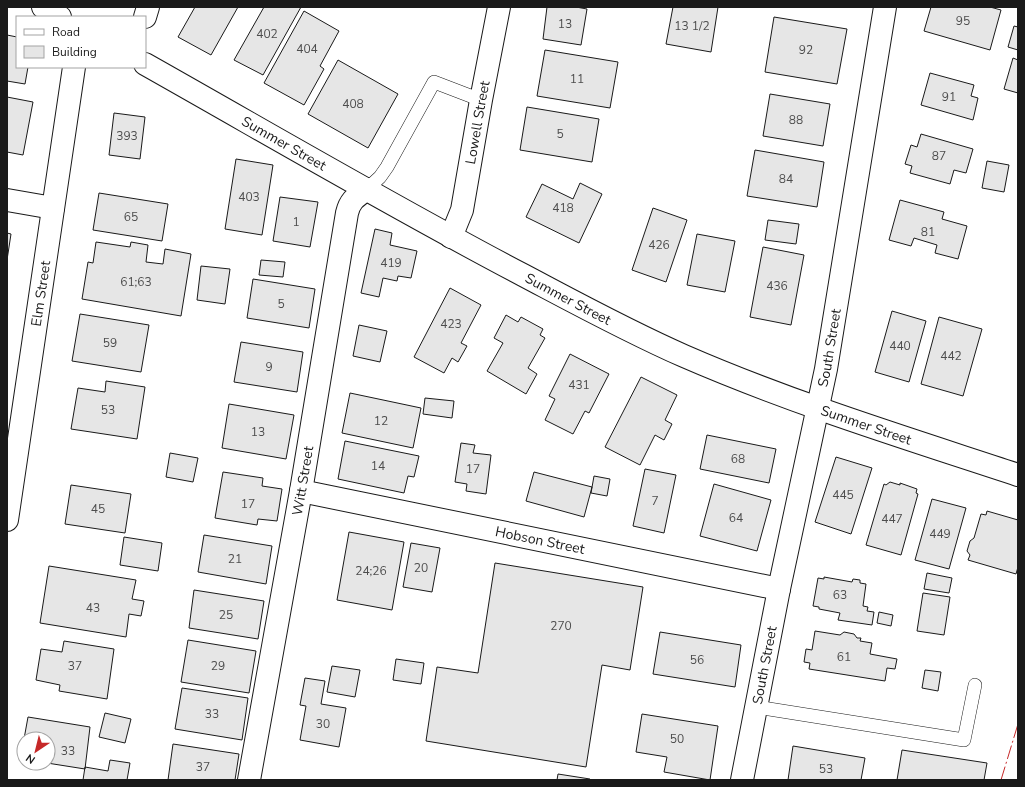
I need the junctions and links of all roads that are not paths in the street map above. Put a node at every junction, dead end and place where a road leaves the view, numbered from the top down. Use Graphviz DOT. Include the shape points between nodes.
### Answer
graph roads {
  1 [pos="43,7"];
  2 [pos="499,7"];
  3 [pos="885,7"];
  4 [pos="58,16"];
  5 [pos="146,65"];
  6 [pos="74,68"];
  7 [pos="481,100"];
  8 [pos="367,190"];
  9 [pos="7,200"];
  10 [pos="53,208"];
  11 [pos="451,237"];
  12 [pos="818,408"];
  13 [pos="1018,475"];
  14 [pos="301,491"];
  15 [pos="7,520"];
  16 [pos="779,589"];
  17 [pos="975,685"];
  18 [pos="756,707"];
  19 [pos="249,780"];
  20 [pos="742,780"];
  1 -- 4 [label="street"];
  2 -- 7 [label="street, Lowell Street"];
  3 -- 12 [label="street, South Street"];
  5 -- 8 [label="street, Summer Street"];
  6 -- 10 [label="street, Elm Street"];
  7 -- 8 [label="lane" via="434,82 387,167"];
  7 -- 11 [label="street, Lowell Street" via="462,210"];
  8 -- 11 [label="street, Summer Street"];
  8 -- 14 [label="street, Witt Street" via="350,203 347,213"];
  9 -- 10 [label="street"];
  10 -- 15 [label="street, Elm Street"];
  11 -- 12 [label="street, Summer Street" via="682,356"];
  12 -- 13 [label="street, Summer Street"];
  12 -- 16 [label="street, South Street"];
  14 -- 16 [label="street, Hobson Street"];
  14 -- 19 [label="street, Witt Street"];
  16 -- 18 [label="street, South Street"];
  17 -- 18 [label="lane" via="964,740"];
  18 -- 20 [label="street, South Street"];
}
